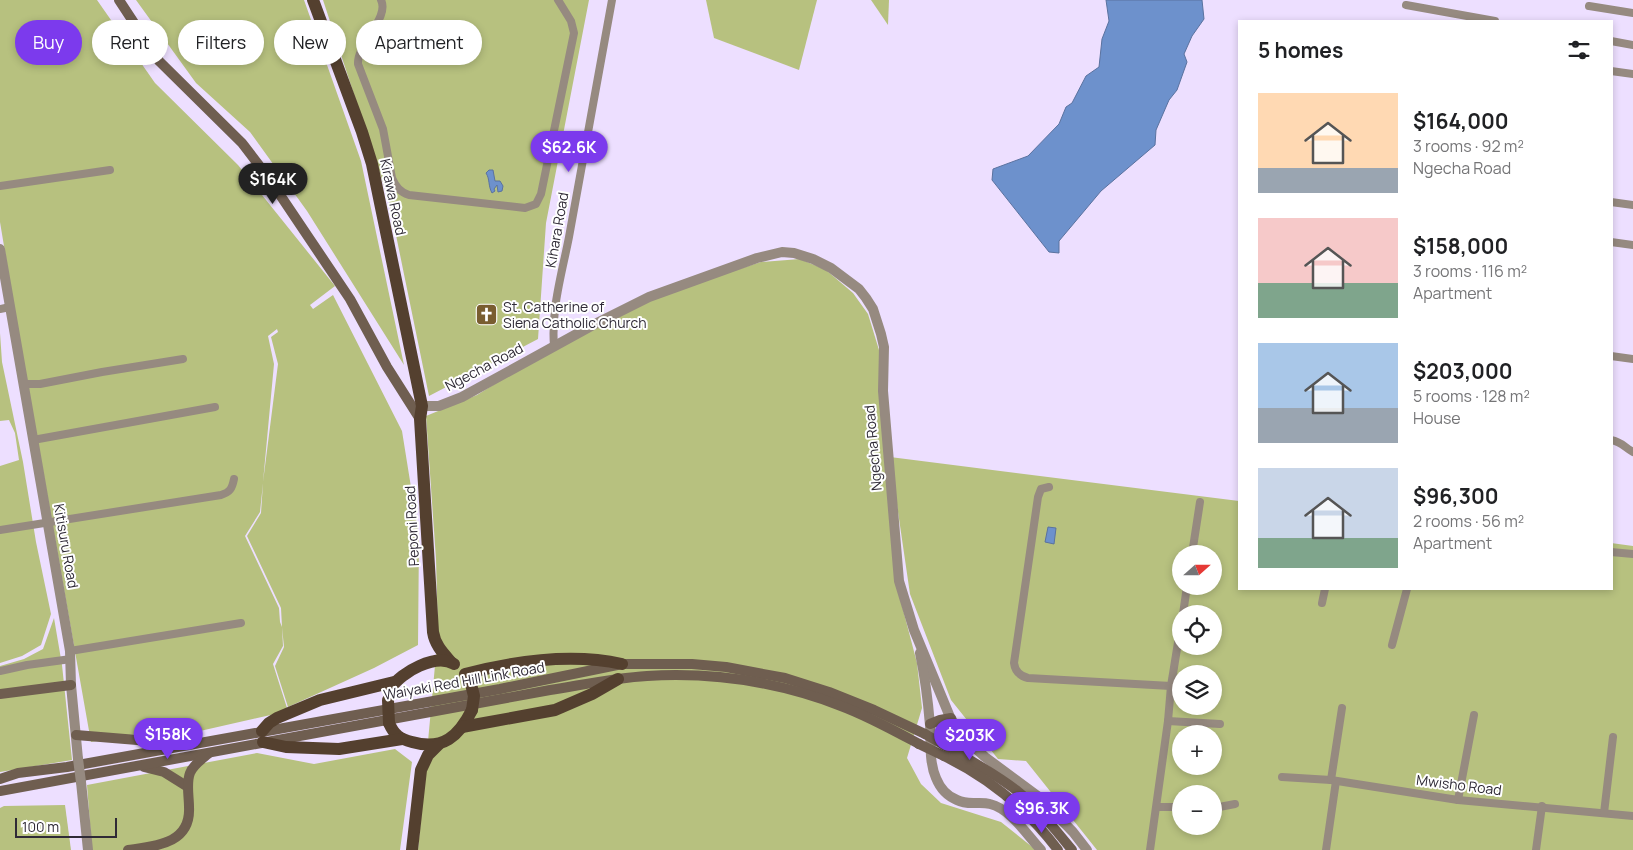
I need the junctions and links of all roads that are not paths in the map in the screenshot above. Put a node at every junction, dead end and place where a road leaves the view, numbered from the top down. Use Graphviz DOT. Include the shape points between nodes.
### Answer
graph roads {
  1 [pos="119,0"];
  2 [pos="314,0"];
  3 [pos="381,0"];
  4 [pos="558,0"];
  5 [pos="612,0"];
  6 [pos="1406,5"];
  7 [pos="1589,6"];
  8 [pos="1633,14"];
  9 [pos="1489,20"];
  10 [pos="1613,41"];
  11 [pos="1633,45"];
  12 [pos="1613,70"];
  13 [pos="1633,74"];
  14 [pos="110,170"];
  15 [pos="0,186"];
  16 [pos="1613,202"];
  17 [pos="1633,205"];
  18 [pos="1613,242"];
  19 [pos="1633,245"];
  20 [pos="0,248"];
  21 [pos="5,308"];
  22 [pos="554,346"];
  23 [pos="1613,356"];
  24 [pos="183,359"];
  25 [pos="1633,359"];
  26 [pos="23,384"];
  27 [pos="215,407"];
  28 [pos="421,413"];
  29 [pos="33,440"];
  30 [pos="1613,440"];
  31 [pos="1633,452"];
  32 [pos="234,479"];
  33 [pos="1049,487"];
  34 [pos="1200,502"];
  35 [pos="47,521"];
  36 [pos="0,530"];
  37 [pos="1193,545"];
  38 [pos="1613,552"];
  39 [pos="1633,554"];
  40 [pos="1325,590"];
  41 [pos="1407,590"];
  42 [pos="1322,603"];
  43 [pos="241,623"];
  44 [pos="914,630"];
  45 [pos="433,632"];
  46 [pos="1392,645"];
  47 [pos="71,655"];
  48 [pos="1176,655"];
  49 [pos="451,662"];
  50 [pos="420,664"];
  51 [pos="622,664"];
  52 [pos="0,671"];
  53 [pos="468,677"];
  54 [pos="618,679"];
  55 [pos="394,682"];
  56 [pos="72,685"];
  57 [pos="1171,686"];
  58 [pos="0,694"];
  59 [pos="1342,708"];
  60 [pos="1474,715"];
  61 [pos="951,718"];
  62 [pos="1168,721"];
  63 [pos="930,724"];
  64 [pos="1220,724"];
  65 [pos="462,727"];
  66 [pos="76,735"];
  67 [pos="263,737"];
  68 [pos="1613,737"];
  69 [pos="407,741"];
  70 [pos="189,744"];
  71 [pos="440,744"];
  72 [pos="209,753"];
  73 [pos="136,766"];
  74 [pos="421,770"];
  75 [pos="0,771"];
  76 [pos="18,773"];
  77 [pos="1282,777"];
  78 [pos="0,779"];
  79 [pos="1334,781"];
  80 [pos="188,787"];
  81 [pos="0,791"];
  82 [pos="1458,800"];
  83 [pos="1235,804"];
  84 [pos="1222,806"];
  85 [pos="1542,806"];
  86 [pos="1157,807"];
  87 [pos="1172,807"];
  88 [pos="1027,808"];
  89 [pos="1604,812"];
  90 [pos="1633,816"];
  91 [pos="88,850"];
  92 [pos="128,850"];
  93 [pos="412,850"];
  94 [pos="1041,850"];
  95 [pos="1058,850"];
  96 [pos="1072,850"];
  97 [pos="1087,850"];
  98 [pos="1150,850"];
  99 [pos="1326,850"];
  100 [pos="1536,850"];
  1 -- 28 [label="main road" via="159,61 242,143 268,177 350,299 387,367"];
  2 -- 28 [label="main road, Kirawa Road" via="372,164"];
  3 -- 4 [label="street" via="382,13 359,53 358,64 383,129 396,186 408,195 525,208 536,204 541,194 574,33 571,21"];
  5 -- 22 [label="street, Kihara Road" via="556,300 552,329"];
  6 -- 9 [label="street"];
  7 -- 8 [label="street"];
  10 -- 11 [label="street"];
  12 -- 13 [label="street"];
  14 -- 15 [label="street"];
  16 -- 17 [label="street"];
  18 -- 19 [label="street"];
  20 -- 21 [label="street, Kitisuru Road"];
  21 -- 26 [label="street, Kitisuru Road"];
  22 -- 28 [label="street, Ngecha Road" via="478,389"];
  22 -- 44 [label="street, Ngecha Road" via="649,297 782,252 802,254 824,264 860,289 878,320 883,340 883,391 897,563 903,598"];
  23 -- 25 [label="street"];
  24 -- 26 [label="street" via="40,384"];
  26 -- 29 [label="street, Kitisuru Road"];
  27 -- 29 [label="street"];
  28 -- 45 [label="main road, Peponi Road"];
  29 -- 35 [label="street, Kitisuru Road"];
  30 -- 31 [label="street" via="1621,441"];
  32 -- 35 [label="street" via="232,489 221,496"];
  33 -- 57 [label="street" via="1041,489 1038,497 1014,668 1028,678"];
  34 -- 37 [label="street"];
  35 -- 36 [label="street"];
  35 -- 47 [label="street, Kitisuru Road"];
  38 -- 39 [label="street"];
  40 -- 42 [label="street"];
  41 -- 46 [label="street"];
  43 -- 47 [label="street"];
  44 -- 61 [label="street, Ngecha Road"];
  44 -- 63 [label="street, Ngecha Road"];
  45 -- 49 [label="main road, Peponi Road" via="438,647"];
  45 -- 50 [label="main road, Peponi Road"];
  47 -- 52 [label="street"];
  47 -- 56 [label="street, Kitisuru Road"];
  48 -- 57 [label="street"];
  49 -- 50 [label="main road"];
  49 -- 53 [label="main road"];
  50 -- 55 [label="main road"];
  51 -- 53 [label="main road" via="596,660 539,660"];
  51 -- 67 [label="main road, Waiyaki Red Hill Link Road"];
  51 -- 88 [label="main road, Waiyaki Red Hill Link Road, bridge" via="726,667 785,678 829,692 944,745 1003,781"];
  53 -- 65 [label="main road, bridge" via="474,696 472,710"];
  54 -- 65 [label="main road" via="555,710"];
  54 -- 67 [label="main road, Waiyaki Red Hill Link Road"];
  54 -- 88 [label="main road, Waiyaki Red Hill Link Road, bridge" via="676,675 778,686 841,706 872,720 944,756"];
  55 -- 67 [label="main road" via="320,700 276,718 269,723"];
  55 -- 69 [label="main road, bridge" via="388,700 389,723 395,734"];
  56 -- 58 [label="main road"];
  56 -- 66 [label="street, Kitisuru Road"];
  57 -- 62 [label="street"];
  59 -- 79 [label="street"];
  60 -- 82 [label="street"];
  61 -- 63 [label="main road"];
  61 -- 97 [label="street, Ngecha Road" via="963,737 1039,797"];
  62 -- 64 [label="street"];
  62 -- 86 [label="street"];
  63 -- 94 [label="street, Ngecha Road" via="933,770 945,791 958,801 988,804 1004,810"];
  65 -- 71 [label="main road"];
  66 -- 70 [label="main road"];
  66 -- 91 [label="street, Kitisuru Road, bridge"];
  67 -- 69 [label="main road" via="286,746 339,749"];
  67 -- 70 [label="main road, Waiyaki Red Hill Link Road"];
  67 -- 72 [label="main road, Waiyaki Red Hill Link Road"];
  68 -- 89 [label="street"];
  69 -- 71 [label="main road"];
  69 -- 74 [label="main road" via="419,759"];
  70 -- 76 [label="main road, Waiyaki Red Hill Link Road"];
  71 -- 74 [label="main road" via="428,755"];
  72 -- 73 [label="main road, Waiyaki Red Hill Link Road"];
  72 -- 80 [label="main road" via="192,769"];
  73 -- 80 [label="main road" via="164,772"];
  73 -- 81 [label="main road, Waiyaki Red Hill Link Road"];
  74 -- 93 [label="main road"];
  75 -- 76 [label="main road"];
  76 -- 78 [label="main road, Waiyaki Red Hill Link Road"];
  77 -- 79 [label="street, Mwisho Road"];
  79 -- 82 [label="street, Mwisho Road"];
  79 -- 99 [label="street"];
  80 -- 92 [label="main road" via="190,812 182,832 166,844"];
  82 -- 85 [label="street, Mwisho Road"];
  83 -- 84 [label="street"];
  85 -- 89 [label="street, Mwisho Road"];
  85 -- 100 [label="street"];
  86 -- 87 [label="street"];
  86 -- 98 [label="street"];
  88 -- 95 [label="main road"];
  88 -- 96 [label="main road" via="1054,829"];
  89 -- 90 [label="street, Mwisho Road"];
}
